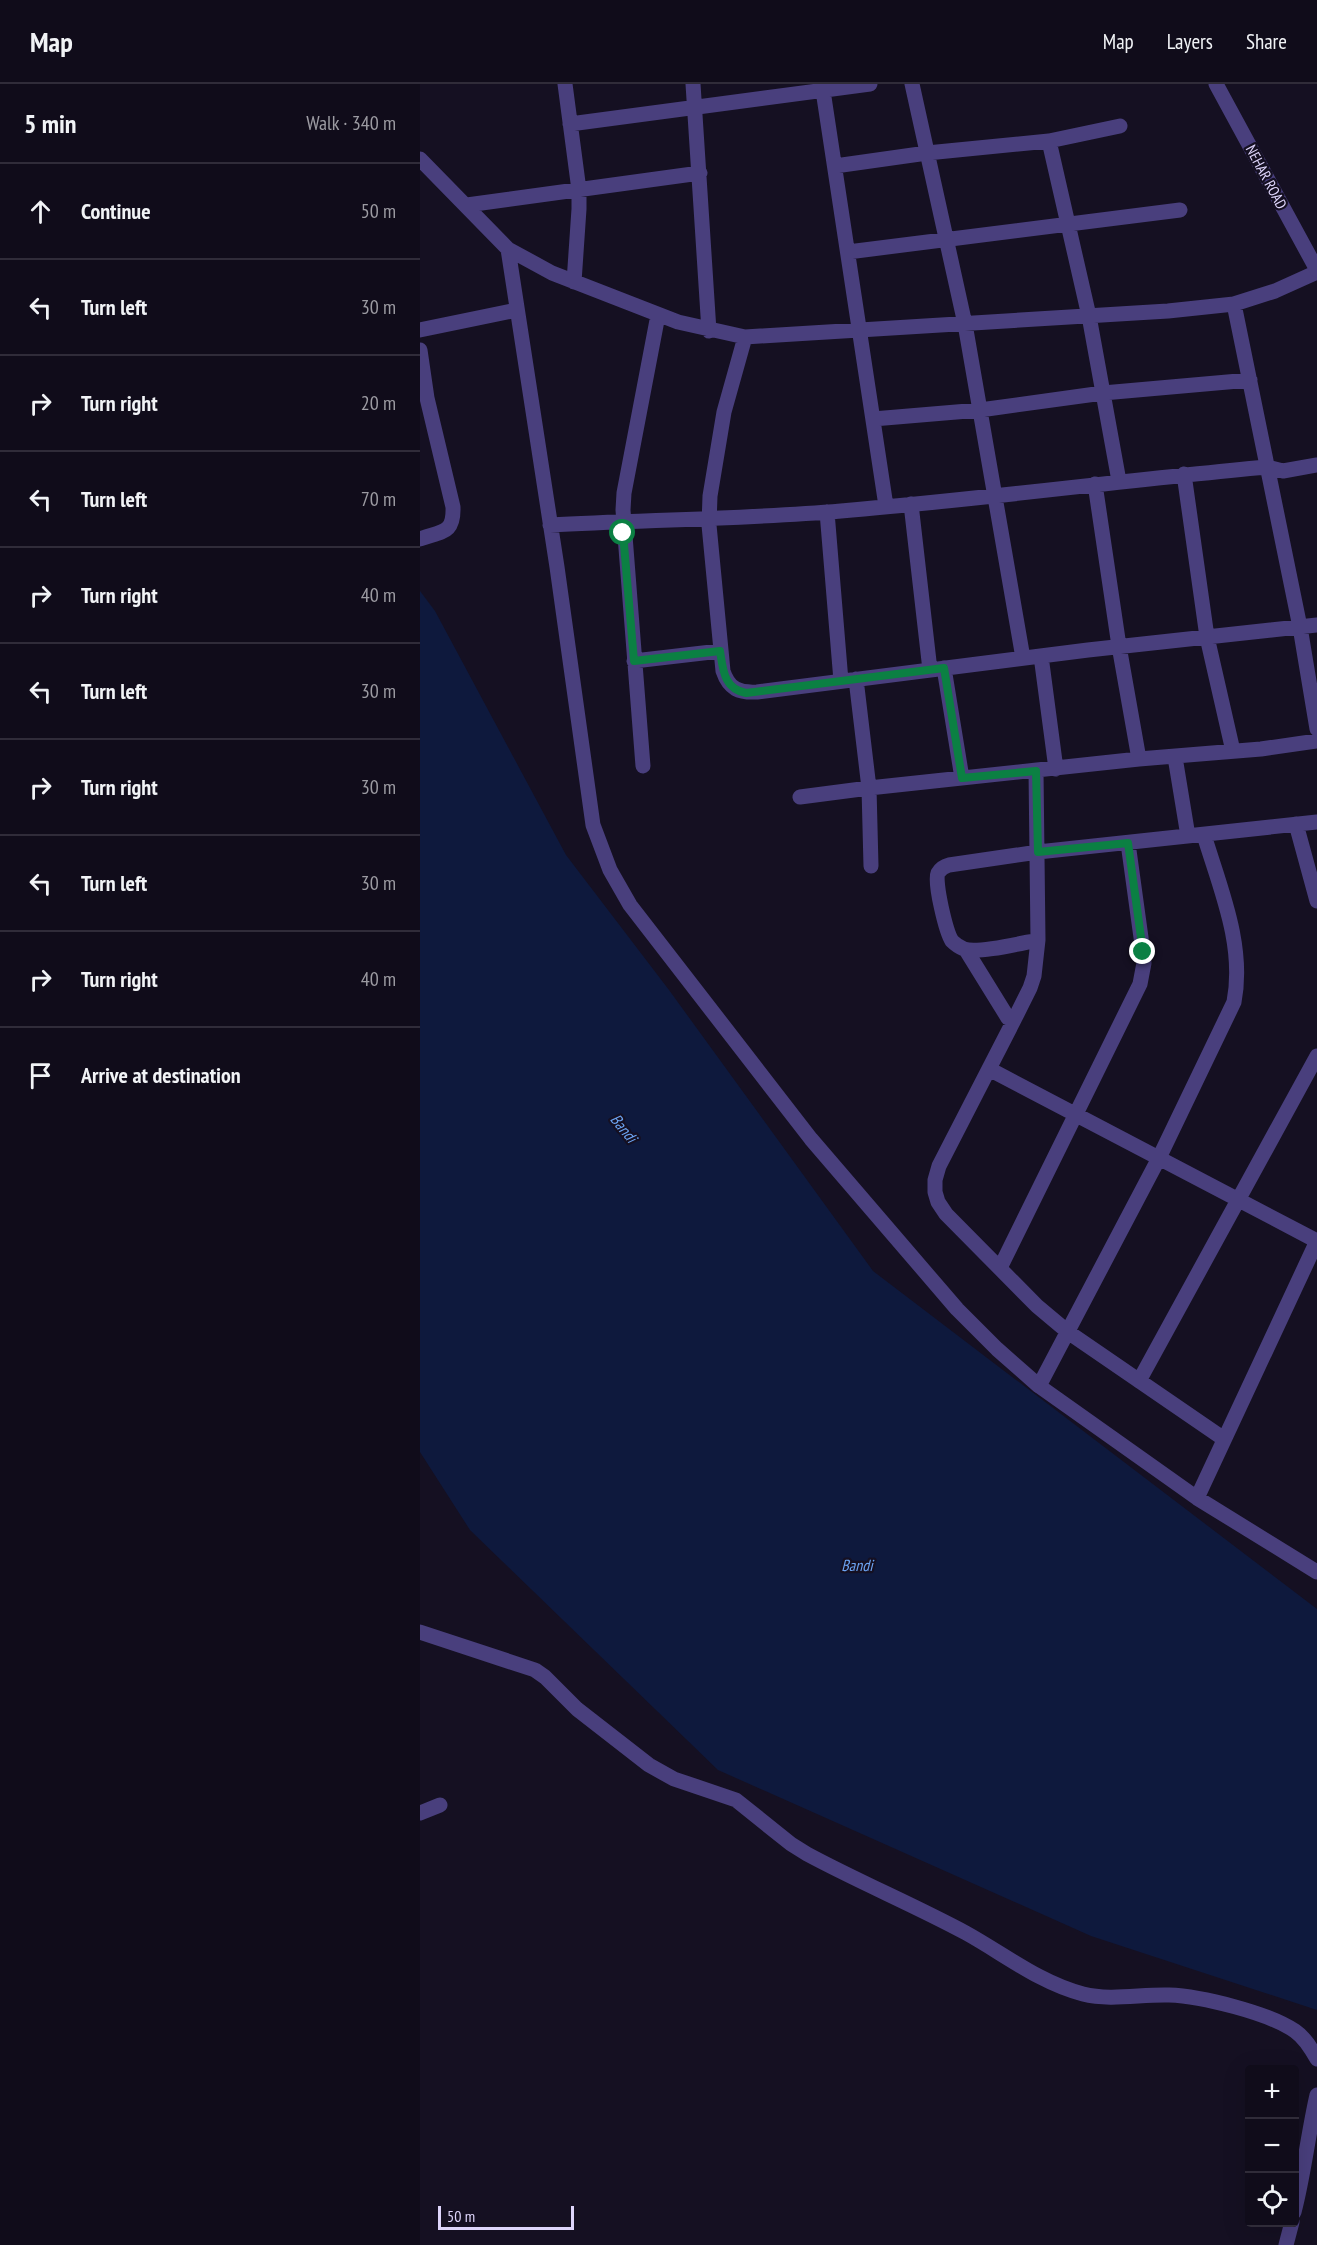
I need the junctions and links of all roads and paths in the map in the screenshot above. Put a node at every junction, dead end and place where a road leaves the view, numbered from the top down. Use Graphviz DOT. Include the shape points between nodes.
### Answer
graph roads {
  1 [pos="565,84"];
  2 [pos="693,84"];
  3 [pos="870,84"];
  4 [pos="912,84"];
  5 [pos="1216,84"];
  6 [pos="823,87"];
  7 [pos="695,106"];
  8 [pos="570,124"];
  9 [pos="1120,126"];
  10 [pos="1049,141"];
  11 [pos="927,153"];
  12 [pos="420,159"];
  13 [pos="835,166"];
  14 [pos="700,172"];
  15 [pos="579,190"];
  16 [pos="467,205"];
  17 [pos="1180,210"];
  18 [pos="1069,225"];
  19 [pos="947,241"];
  20 [pos="508,249"];
  21 [pos="848,252"];
  22 [pos="1317,271"];
  23 [pos="574,282"];
  24 [pos="1234,304"];
  25 [pos="517,310"];
  26 [pos="658,315"];
  27 [pos="1089,316"];
  28 [pos="965,324"];
  29 [pos="420,330"];
  30 [pos="860,330"];
  31 [pos="709,331"];
  32 [pos="745,337"];
  33 [pos="420,350"];
  34 [pos="1250,380"];
  35 [pos="1103,393"];
  36 [pos="980,410"];
  37 [pos="873,419"];
  38 [pos="1317,465"];
  39 [pos="1267,467"];
  40 [pos="1184,474"];
  41 [pos="1119,481"];
  42 [pos="1095,484"];
  43 [pos="996,495"];
  44 [pos="911,504"];
  45 [pos="886,506"];
  46 [pos="827,512"];
  47 [pos="709,519"];
  48 [pos="623,521"];
  49 [pos="550,525"];
  50 [pos="420,539"];
  51 [pos="1317,625"];
  52 [pos="1300,627"];
  53 [pos="1207,637"];
  54 [pos="1119,646"];
  55 [pos="720,651"];
  56 [pos="1041,656"];
  57 [pos="1023,658"];
  58 [pos="634,661"];
  59 [pos="937,669"];
  60 [pos="849,680"];
  61 [pos="1317,729"];
  62 [pos="1317,741"];
  63 [pos="1233,751"];
  64 [pos="1175,757"];
  65 [pos="1139,759"];
  66 [pos="643,766"];
  67 [pos="1056,769"];
  68 [pos="1036,771"];
  69 [pos="962,778"];
  70 [pos="869,788"];
  71 [pos="800,798"];
  72 [pos="1317,822"];
  73 [pos="1296,824"];
  74 [pos="1204,835"];
  75 [pos="1188,836"];
  76 [pos="1128,843"];
  77 [pos="1038,852"];
  78 [pos="871,866"];
  79 [pos="1317,901"];
  80 [pos="1038,940"];
  81 [pos="966,950"];
  82 [pos="1014,1020"];
  83 [pos="1317,1056"];
  84 [pos="989,1069"];
  85 [pos="1077,1115"];
  86 [pos="1159,1158"];
  87 [pos="1238,1199"];
  88 [pos="1000,1268"];
  89 [pos="1068,1332"];
  90 [pos="1140,1381"];
  91 [pos="1040,1386"];
  92 [pos="1224,1439"];
  93 [pos="1197,1498"];
  94 [pos="1317,1572"];
  95 [pos="420,1632"];
  96 [pos="440,1805"];
  97 [pos="420,1813"];
  98 [pos="1317,2059"];
  99 [pos="1317,2095"];
  100 [pos="1299,2193"];
  101 [pos="1291,2227"];
  102 [pos="1286,2245"];
  1 -- 8 [label="street"];
  2 -- 7 [label="street"];
  3 -- 6 [label="street"];
  4 -- 11 [label="street"];
  5 -- 22 [label="street, NEHAR ROAD"];
  6 -- 7 [label="street"];
  6 -- 13 [label="street"];
  7 -- 8 [label="street"];
  7 -- 14 [label="street"];
  8 -- 15 [label="street"];
  9 -- 10 [label="street"];
  10 -- 11 [label="street"];
  10 -- 18 [label="street"];
  11 -- 13 [label="street"];
  11 -- 19 [label="street"];
  12 -- 16 [label="street"];
  13 -- 21 [label="street"];
  14 -- 15 [label="street"];
  14 -- 31 [label="street"];
  15 -- 16 [label="street"];
  15 -- 23 [label="street"];
  16 -- 20 [label="street"];
  17 -- 18 [label="street"];
  18 -- 19 [label="street"];
  18 -- 27 [label="street"];
  19 -- 21 [label="street"];
  19 -- 28 [label="street"];
  20 -- 23 [label="street"];
  20 -- 25 [label="street"];
  21 -- 30 [label="street"];
  22 -- 24 [label="street" via="1275,291"];
  23 -- 26 [label="street"];
  24 -- 27 [label="street"];
  24 -- 34 [label="street"];
  25 -- 29 [label="street"];
  25 -- 49 [label="street"];
  26 -- 31 [label="street"];
  26 -- 48 [label="street" via="624,493"];
  27 -- 28 [label="street"];
  27 -- 35 [label="street"];
  28 -- 30 [label="street"];
  28 -- 36 [label="street"];
  30 -- 32 [label="street"];
  30 -- 37 [label="street"];
  31 -- 32 [label="street"];
  32 -- 47 [label="street" via="724,412"];
  33 -- 50 [label="street" via="453,523 447,530"];
  34 -- 35 [label="street"];
  34 -- 39 [label="street"];
  35 -- 36 [label="street"];
  35 -- 41 [label="street"];
  36 -- 37 [label="street"];
  36 -- 43 [label="street"];
  37 -- 45 [label="street"];
  38 -- 39 [label="street" via="1283,471"];
  39 -- 40 [label="street"];
  39 -- 52 [label="street"];
  40 -- 41 [label="street"];
  40 -- 53 [label="street"];
  41 -- 42 [label="street"];
  42 -- 43 [label="street"];
  42 -- 54 [label="street"];
  43 -- 44 [label="street"];
  43 -- 57 [label="street"];
  44 -- 45 [label="street"];
  44 -- 59 [label="street"];
  45 -- 46 [label="street"];
  46 -- 47 [label="street"];
  46 -- 60 [label="street"];
  47 -- 48 [label="street"];
  47 -- 55 [label="street"];
  48 -- 49 [label="street"];
  48 -- 58 [label="street"];
  49 -- 91 [label="street" via="594,825 615,879 630,905 811,1140 957,1309"];
  51 -- 52 [label="street"];
  52 -- 53 [label="street"];
  52 -- 61 [label="street"];
  53 -- 54 [label="street"];
  53 -- 63 [label="street"];
  54 -- 56 [label="street"];
  54 -- 65 [label="street"];
  55 -- 58 [label="street"];
  55 -- 60 [label="street" via="726,680 737,691"];
  56 -- 57 [label="street"];
  56 -- 67 [label="street"];
  57 -- 59 [label="street"];
  58 -- 66 [label="street"];
  59 -- 60 [label="street"];
  59 -- 69 [label="street"];
  60 -- 70 [label="street"];
  62 -- 63 [label="street"];
  63 -- 64 [label="street"];
  64 -- 65 [label="street"];
  64 -- 75 [label="street"];
  65 -- 67 [label="street"];
  67 -- 68 [label="street"];
  68 -- 69 [label="street"];
  68 -- 77 [label="street"];
  69 -- 70 [label="street"];
  70 -- 71 [label="street"];
  70 -- 78 [label="street"];
  72 -- 73 [label="street"];
  73 -- 74 [label="street"];
  73 -- 79 [label="street"];
  74 -- 75 [label="street"];
  74 -- 86 [label="street" via="1235,943 1237,985 1226,1020"];
  75 -- 76 [label="street"];
  76 -- 77 [label="street"];
  76 -- 85 [label="street" via="1143,973"];
  77 -- 80 [label="street"];
  77 -- 81 [label="street" via="949,865 938,873 951,940"];
  80 -- 81 [label="street"];
  80 -- 82 [label="street" via="1032,982"];
  81 -- 82 [label="street" via="1008,1018"];
  82 -- 84 [label="street"];
  83 -- 87 [label="street"];
  84 -- 85 [label="street"];
  84 -- 88 [label="street" via="939,1166 935,1192 946,1214"];
  85 -- 86 [label="street"];
  85 -- 88 [label="street"];
  86 -- 87 [label="street"];
  86 -- 89 [label="street"];
  87 -- 90 [label="street"];
  87 -- 92 [label="street" via="1317,1241"];
  88 -- 89 [label="street"];
  89 -- 90 [label="street"];
  89 -- 91 [label="street"];
  90 -- 92 [label="street"];
  91 -- 93 [label="street"];
  92 -- 93 [label="street"];
  93 -- 94 [label="street"];
  95 -- 98 [label="street" via="535,1670 577,1709 656,1770 736,1800 807,1854 967,1934 1035,1975 1061,1987 1100,1997 1194,1996 1272,2018 1296,2031"];
  96 -- 97 [label="street"];
  99 -- 100 [label="street"];
  101 -- 102 [label="street"];
}
